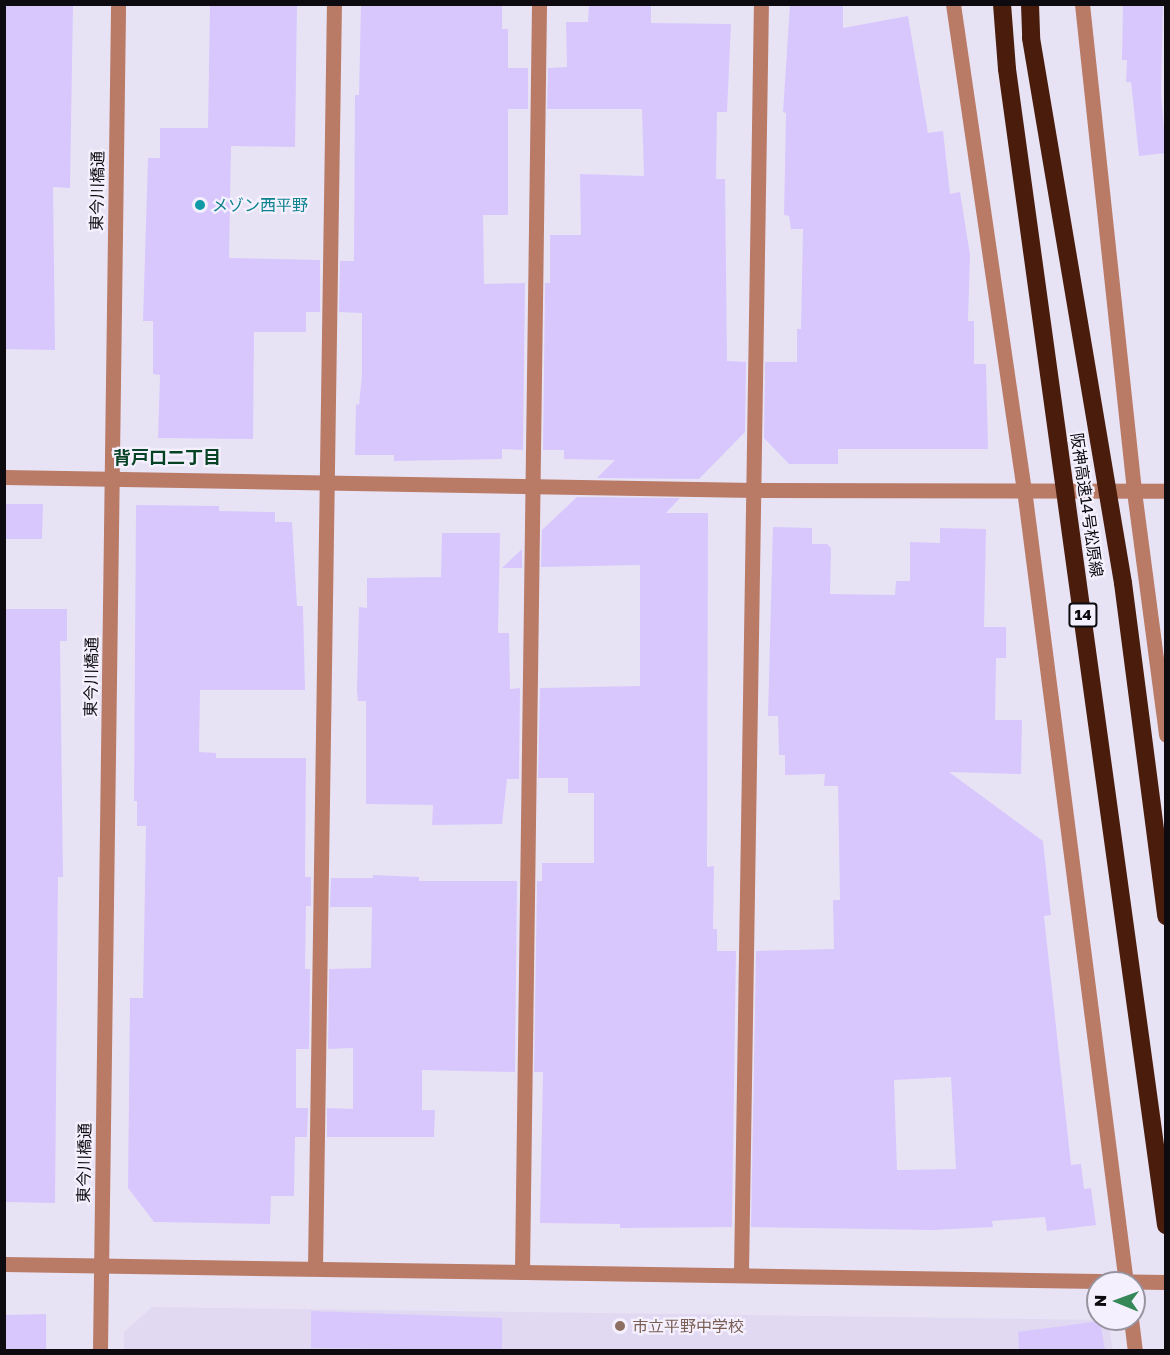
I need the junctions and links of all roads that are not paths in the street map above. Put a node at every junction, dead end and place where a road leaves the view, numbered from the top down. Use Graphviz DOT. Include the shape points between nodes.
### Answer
graph roads {
  1 [pos="118,4"];
  2 [pos="334,4"];
  3 [pos="539,4"];
  4 [pos="761,4"];
  5 [pos="953,4"];
  6 [pos="1002,4"];
  7 [pos="1030,4"];
  8 [pos="1082,4"];
  9 [pos="4,477"];
  10 [pos="112,479"];
  11 [pos="328,482"];
  12 [pos="534,486"];
  13 [pos="1024,489"];
  14 [pos="754,490"];
  15 [pos="1134,491"];
  16 [pos="1166,491"];
  17 [pos="1166,735"];
  18 [pos="1166,916"];
  19 [pos="1166,1225"];
  20 [pos="4,1264"];
  21 [pos="101,1264"];
  22 [pos="315,1267"];
  23 [pos="522,1270"];
  24 [pos="1125,1271"];
  25 [pos="741,1273"];
  26 [pos="1086,1281"];
  27 [pos="1146,1282"];
  28 [pos="1166,1282"];
  29 [pos="1133,1331"];
  30 [pos="100,1350"];
  31 [pos="1135,1350"];
  1 -- 10 [label="street, 東今川橋通"];
  2 -- 11 [label="street"];
  3 -- 12 [label="street"];
  4 -- 14 [label="street"];
  5 -- 13 [label="street"];
  6 -- 19 [label="highway, 阪神高速14号松原線 / 14" via="1007,69"];
  7 -- 18 [label="highway, 阪神高速14号松原線" via="1032,49 1123,583"];
  8 -- 15 [label="street"];
  9 -- 10 [label="street"];
  10 -- 11 [label="street"];
  10 -- 21 [label="street, 東今川橋通"];
  11 -- 12 [label="street"];
  11 -- 22 [label="street"];
  12 -- 14 [label="street"];
  12 -- 23 [label="street"];
  13 -- 14 [label="street"];
  13 -- 15 [label="street"];
  13 -- 24 [label="street"];
  14 -- 25 [label="street"];
  15 -- 16 [label="street"];
  15 -- 17 [label="street"];
  20 -- 21 [label="street"];
  21 -- 22 [label="street"];
  21 -- 30 [label="street, 東今川橋通"];
  22 -- 23 [label="street"];
  23 -- 25 [label="street"];
  25 -- 26 [label="street"];
  27 -- 28 [label="street"];
  29 -- 31 [label="street"];
}
